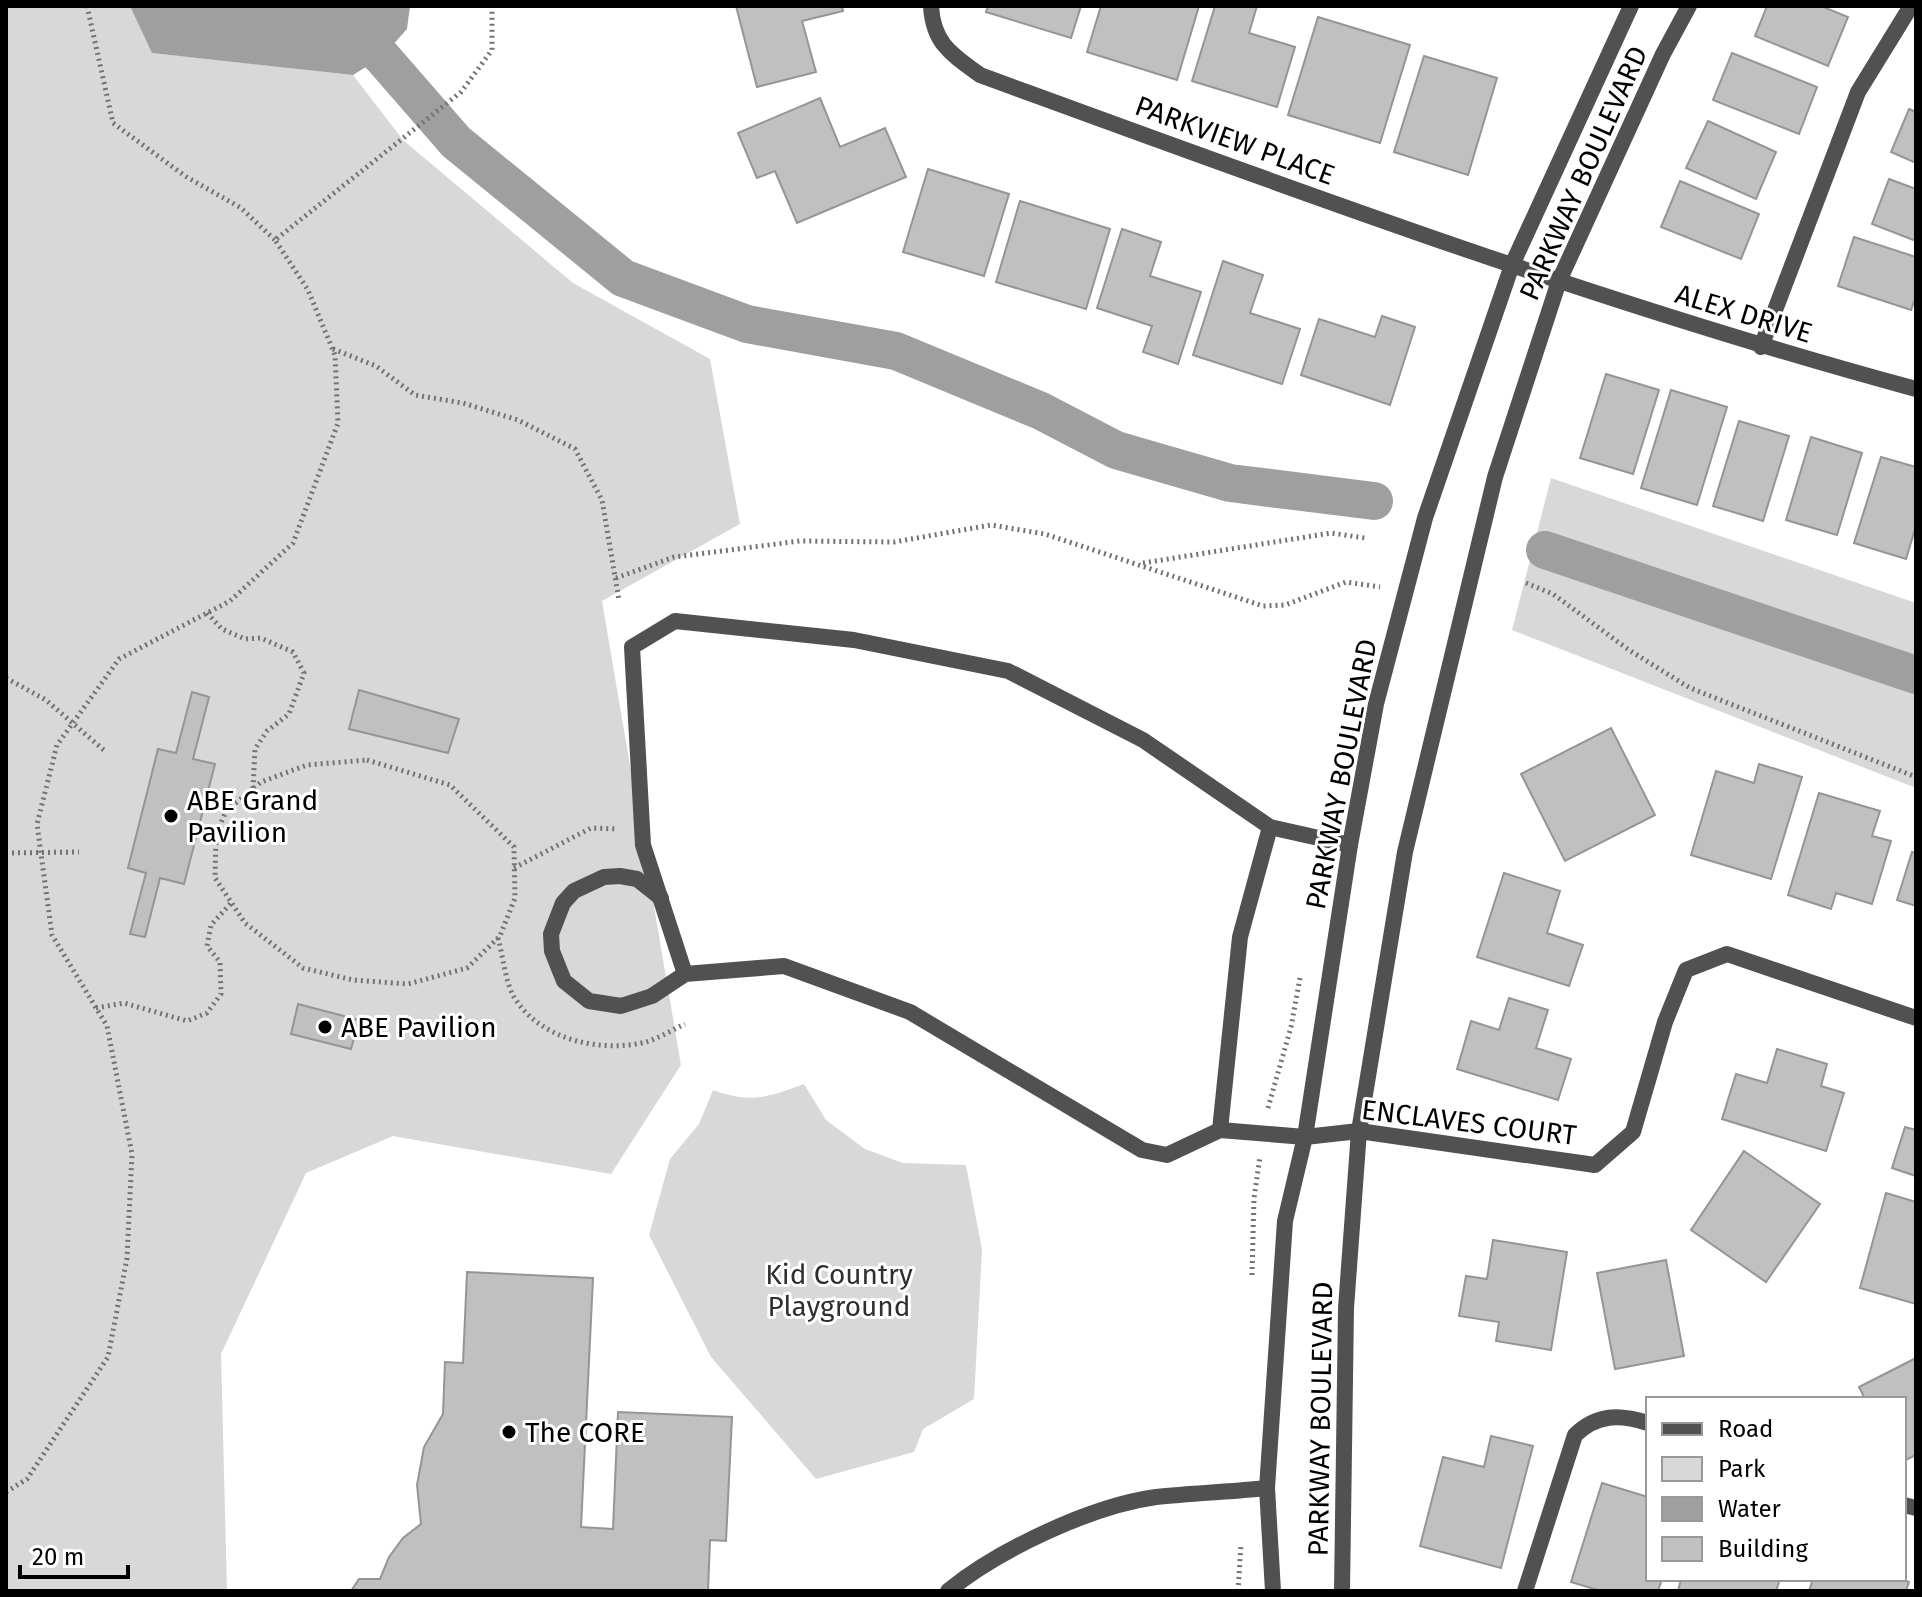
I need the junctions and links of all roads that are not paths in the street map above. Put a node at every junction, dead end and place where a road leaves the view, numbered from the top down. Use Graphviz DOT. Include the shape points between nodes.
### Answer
graph roads {
  1 [pos="931,6"];
  2 [pos="1631,6"];
  3 [pos="1689,6"];
  4 [pos="1911,6"];
  5 [pos="1512,265"];
  6 [pos="1559,281"];
  7 [pos="1761,347"];
  8 [pos="1916,389"];
  9 [pos="1270,827"];
  10 [pos="1350,845"];
  11 [pos="661,898"];
  12 [pos="685,974"];
  13 [pos="1916,1018"];
  14 [pos="1220,1130"];
  15 [pos="1359,1131"];
  16 [pos="1305,1137"];
  17 [pos="1646,1423"];
  18 [pos="1267,1488"];
  19 [pos="948,1591"];
  20 [pos="1273,1591"];
  21 [pos="1342,1591"];
  22 [pos="1525,1591"];
  1 -- 5 [label="street, PARKVIEW PLACE" via="932,28 951,54 980,75"];
  2 -- 5 [label="street, PARKWAY BOULEVARD"];
  3 -- 6 [label="street, PARKWAY BOULEVARD"];
  4 -- 7 [label="street" via="1858,92"];
  5 -- 6 [label="street, PARKVIEW PLACE"];
  5 -- 10 [label="street, PARKWAY BOULEVARD" via="1414,558 1376,704"];
  6 -- 7 [label="street, ALEX DRIVE"];
  6 -- 15 [label="street, PARKWAY BOULEVARD" via="1491,492 1405,852"];
  7 -- 8 [label="street, ALEX DRIVE"];
  9 -- 10 [label="street"];
  9 -- 11 [label="street" via="1143,740 1008,671 854,640 675,621 632,647 643,845"];
  9 -- 14 [label="street" via="1240,937"];
  10 -- 16 [label="street, PARKWAY BOULEVARD"];
  11 -- 12 [label="street"];
  11 -- 12 [label="street" via="637,879 620,876 604,877 574,891 563,903 551,934 556,966 576,992 605,1006 637,1003"];
  12 -- 14 [label="street" via="784,966 910,1012 1142,1150 1167,1155"];
  13 -- 15 [label="street, ENCLAVES COURT" via="1727,954 1686,970 1633,1132 1595,1165"];
  14 -- 16 [label="street, ENCLAVES COURT"];
  15 -- 16 [label="street, ENCLAVES COURT"];
  15 -- 21 [label="street, PARKWAY BOULEVARD" via="1346,1308"];
  16 -- 18 [label="street, PARKWAY BOULEVARD" via="1285,1221"];
  17 -- 22 [label="street" via="1617,1416 1592,1419 1575,1435"];
  18 -- 19 [label="street" via="1153,1498 1066,1524 976,1569"];
  18 -- 20 [label="street, PARKWAY BOULEVARD"];
}
